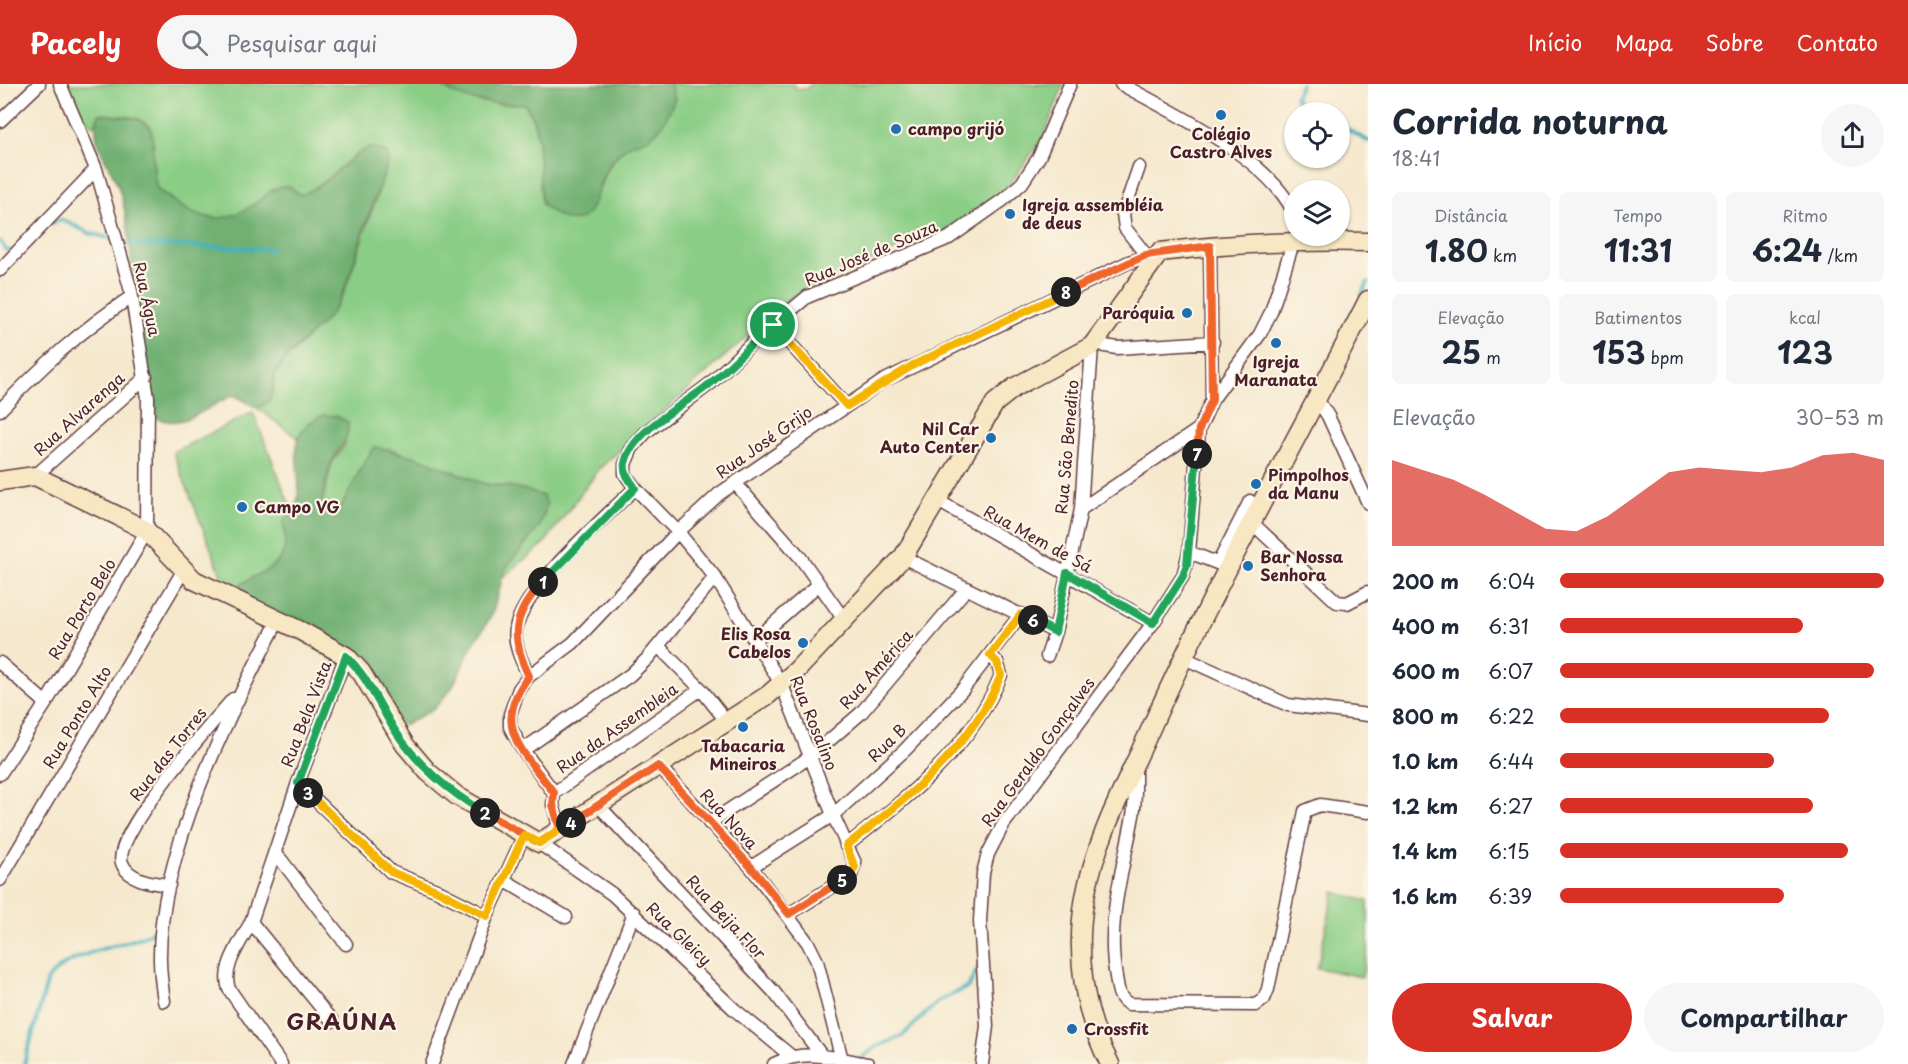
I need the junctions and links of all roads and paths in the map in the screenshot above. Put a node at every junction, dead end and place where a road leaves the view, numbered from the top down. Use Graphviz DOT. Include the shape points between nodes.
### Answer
graph roads {
  1 [pos="39,84"];
  2 [pos="60,84"];
  3 [pos="1070,84"];
  4 [pos="1121,84"];
  5 [pos="0,121"];
  6 [pos="1139,167"];
  7 [pos="96,169"];
  8 [pos="1284,196"];
  9 [pos="1284,240"];
  10 [pos="1350,241"];
  11 [pos="1368,242"];
  12 [pos="1210,246"];
  13 [pos="1293,246"];
  14 [pos="1153,253"];
  15 [pos="0,270"];
  16 [pos="131,297"];
  17 [pos="1368,300"];
  18 [pos="773,325"];
  19 [pos="1213,342"];
  20 [pos="1095,343"];
  21 [pos="146,377"];
  22 [pos="1317,399"];
  23 [pos="1212,400"];
  24 [pos="847,406"];
  25 [pos="0,410"];
  26 [pos="1199,429"];
  27 [pos="35,476"];
  28 [pos="0,481"];
  29 [pos="735,483"];
  30 [pos="635,488"];
  31 [pos="938,501"];
  32 [pos="1250,501"];
  33 [pos="1368,503"];
  34 [pos="1081,509"];
  35 [pos="1250,521"];
  36 [pos="147,531"];
  37 [pos="678,532"];
  38 [pos="1189,552"];
  39 [pos="903,557"];
  40 [pos="1223,564"];
  41 [pos="183,571"];
  42 [pos="1067,573"];
  43 [pos="715,577"];
  44 [pos="819,584"];
  45 [pos="967,588"];
  46 [pos="1368,592"];
  47 [pos="1021,614"];
  48 [pos="278,621"];
  49 [pos="845,621"];
  50 [pos="1153,623"];
  51 [pos="1055,632"];
  52 [pos="754,640"];
  53 [pos="658,646"];
  54 [pos="990,655"];
  55 [pos="346,656"];
  56 [pos="1047,656"];
  57 [pos="1182,657"];
  58 [pos="0,663"];
  59 [pos="529,676"];
  60 [pos="244,685"];
  61 [pos="782,685"];
  62 [pos="701,689"];
  63 [pos="46,703"];
  64 [pos="1368,715"];
  65 [pos="727,722"];
  66 [pos="523,750"];
  67 [pos="810,757"];
  68 [pos="1135,763"];
  69 [pos="658,766"];
  70 [pos="0,774"];
  71 [pos="298,783"];
  72 [pos="554,793"];
  73 [pos="599,806"];
  74 [pos="1368,812"];
  75 [pos="833,815"];
  76 [pos="710,824"];
  77 [pos="560,829"];
  78 [pos="532,839"];
  79 [pos="846,846"];
  80 [pos="275,852"];
  81 [pos="751,867"];
  82 [pos="0,880"];
  83 [pos="504,880"];
  84 [pos="169,885"];
  85 [pos="634,913"];
  86 [pos="789,914"];
  87 [pos="487,916"];
  88 [pos="566,917"];
  89 [pos="251,922"];
  90 [pos="346,944"];
  91 [pos="164,1001"];
  92 [pos="332,1021"];
  93 [pos="791,1056"];
  94 [pos="822,1056"];
  95 [pos="848,1062"];
  96 [pos="281,1064"];
  97 [pos="432,1064"];
  98 [pos="574,1064"];
  99 [pos="774,1064"];
  100 [pos="868,1064"];
  101 [pos="982,1064"];
  102 [pos="1110,1064"];
  1 -- 5 [label="street"];
  2 -- 7 [label="street, Rua Água"];
  3 -- 18 [label="street, Rua José de Souza" via="1039,157 1022,183 1003,200 949,238 807,297"];
  4 -- 8 [label="street" via="1231,147"];
  6 -- 14 [label="street" via="1123,221"];
  7 -- 15 [label="street"];
  7 -- 16 [label="street, Rua Água"];
  9 -- 12 [label="street"];
  10 -- 11 [label="street"];
  12 -- 14 [label="street"];
  12 -- 19 [label="street"];
  13 -- 23 [label="street" via="1271,312 1248,354"];
  14 -- 20 [label="street"];
  14 -- 24 [label="street, Rua José Grijo" via="915,364"];
  16 -- 21 [label="street, Rua Água"];
  16 -- 25 [label="street" via="50,358"];
  17 -- 22 [label="street"];
  18 -- 24 [label="street"];
  18 -- 30 [label="street, Rua José de Souza" via="632,448 625,464"];
  19 -- 20 [label="street" via="1117,348"];
  19 -- 23 [label="street"];
  20 -- 31 [label="street" via="1015,387 995,403"];
  20 -- 34 [label="street, Rua São Benedito"];
  21 -- 27 [label="street, Rua Alvarenga"];
  21 -- 36 [label="street, Rua Água"];
  22 -- 33 [label="street"];
  22 -- 35 [label="street"];
  23 -- 26 [label="street"];
  24 -- 29 [label="street, Rua José Grijo"];
  26 -- 34 [label="street"];
  26 -- 38 [label="street, Rua Geraldo Gonçalves"];
  27 -- 28 [label="street"];
  27 -- 36 [label="street"];
  29 -- 37 [label="street, Rua José Grijo"];
  29 -- 44 [label="street" via="780,532"];
  30 -- 37 [label="street, Rua José de Souza"];
  30 -- 59 [label="street" via="536,590 519,616 515,640"];
  31 -- 39 [label="street"];
  31 -- 42 [label="street, Rua Mem de Sá"];
  32 -- 40 [label="street"];
  34 -- 42 [label="street, Rua São Benedito"];
  35 -- 40 [label="street"];
  35 -- 46 [label="street" via="1337,602 1347,603"];
  36 -- 41 [label="street"];
  36 -- 63 [label="street, Rua Porto Belo"];
  37 -- 43 [label="street, Rua Rosalino"];
  37 -- 59 [label="street, Rua José Grijo" via="573,643"];
  38 -- 40 [label="street"];
  38 -- 50 [label="street, Rua Geraldo Gonçalves" via="1183,576"];
  39 -- 45 [label="street"];
  39 -- 49 [label="street"];
  40 -- 57 [label="street"];
  41 -- 48 [label="street" via="210,589"];
  41 -- 82 [label="street, Rua Ponto Alto"];
  42 -- 50 [label="street, Rua Mem de Sá"];
  42 -- 51 [label="street, Rua São Benedito"];
  43 -- 52 [label="street, Rua Rosalino"];
  43 -- 53 [label="street"];
  44 -- 49 [label="street"];
  44 -- 52 [label="street"];
  45 -- 47 [label="street"];
  45 -- 67 [label="street, Rua América" via="879,694"];
  47 -- 51 [label="street"];
  47 -- 54 [label="street, Rua B"];
  48 -- 55 [label="street"];
  48 -- 60 [label="street, Rua das Torres"];
  49 -- 61 [label="street"];
  50 -- 101 [label="street, Rua Geraldo Gonçalves" via="1003,825 988,854 980,921 987,1026"];
  51 -- 56 [label="street, Rua São Benedito"];
  52 -- 61 [label="street, Rua Rosalino"];
  53 -- 62 [label="street"];
  53 -- 66 [label="street" via="630,675"];
  54 -- 75 [label="street, Rua B" via="905,750"];
  54 -- 79 [label="street" via="1001,675 981,717 953,753"];
  55 -- 71 [label="street, Rua Bela Vista"];
  55 -- 78 [label="street" via="405,745 428,772 457,796"];
  57 -- 64 [label="street" via="1288,705"];
  57 -- 68 [label="street"];
  58 -- 63 [label="street"];
  59 -- 66 [label="street" via="519,689 510,714 510,728"];
  60 -- 84 [label="street, Rua das Torres" via="190,812"];
  60 -- 84 [label="street, Rua das Torres" via="155,793 123,845 120,861 125,869 140,879"];
  61 -- 65 [label="street"];
  61 -- 67 [label="street, Rua Rosalino"];
  62 -- 65 [label="street"];
  62 -- 72 [label="street, Rua da Assembleia"];
  63 -- 70 [label="street, Rua Porto Belo"];
  65 -- 69 [label="street"];
  66 -- 72 [label="street"];
  67 -- 75 [label="street, Rua Rosalino"];
  67 -- 76 [label="street, Rua América"];
  68 -- 74 [label="street" via="1134,806 1111,928 1119,995 1129,1004 1261,1003 1268,989 1305,811 1320,805"];
  68 -- 102 [label="street" via="1102,842 1083,913 1084,990"];
  69 -- 73 [label="street"];
  69 -- 76 [label="street, Rua Nova"];
  71 -- 80 [label="street, Rua Bela Vista"];
  71 -- 87 [label="street" via="391,872"];
  72 -- 77 [label="street, Rua da Assembleia"];
  73 -- 77 [label="street"];
  73 -- 94 [label="street, Rua Beija Flor" via="774,992"];
  75 -- 79 [label="street, Rua Rosalino"];
  75 -- 81 [label="street, Rua B"];
  76 -- 81 [label="street, Rua Nova"];
  77 -- 78 [label="street"];
  78 -- 83 [label="street"];
  78 -- 85 [label="street, Rua Gleicy"];
  79 -- 86 [label="street, Rua Rosalino" via="855,863 854,871"];
  80 -- 89 [label="street, Rua Bela Vista"];
  80 -- 90 [label="street"];
  81 -- 86 [label="street, Rua Nova"];
  83 -- 87 [label="street"];
  83 -- 88 [label="street"];
  84 -- 91 [label="street, Rua das Torres" via="160,959"];
  85 -- 93 [label="street, Rua Gleicy" via="735,1010"];
  85 -- 98 [label="street"];
  86 -- 95 [label="street, Rua Nova" via="817,961"];
  87 -- 97 [label="street"];
  89 -- 92 [label="street"];
  89 -- 96 [label="street, Rua Bela Vista" via="229,965 226,981"];
  93 -- 94 [label="street"];
  93 -- 99 [label="street"];
  94 -- 95 [label="street"];
  95 -- 100 [label="street"];
}
